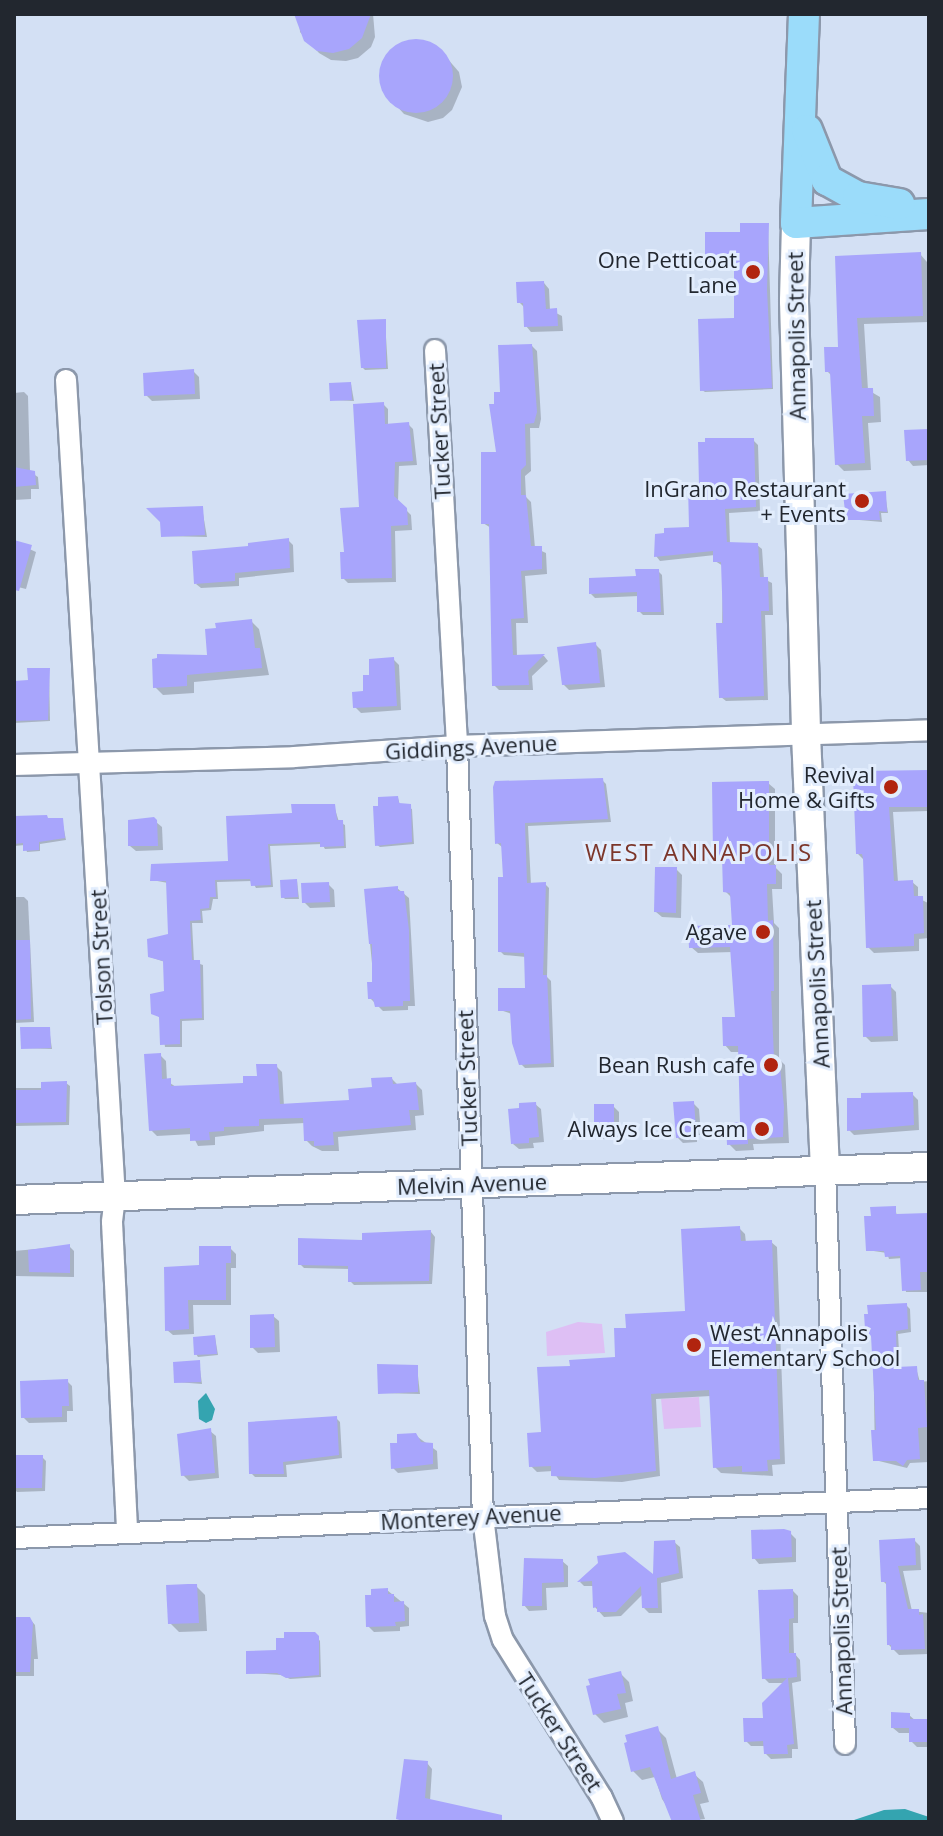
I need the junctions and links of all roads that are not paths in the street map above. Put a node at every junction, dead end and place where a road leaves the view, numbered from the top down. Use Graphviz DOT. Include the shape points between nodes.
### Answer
graph roads {
  1 [pos="804,14"];
  2 [pos="801,114"];
  3 [pos="929,211"];
  4 [pos="796,223"];
  5 [pos="435,350"];
  6 [pos="66,380"];
  7 [pos="929,730"];
  8 [pos="806,735"];
  9 [pos="457,746"];
  10 [pos="89,762"];
  11 [pos="14,765"];
  12 [pos="929,1167"];
  13 [pos="825,1170"];
  14 [pos="470,1184"];
  15 [pos="115,1197"];
  16 [pos="14,1200"];
  17 [pos="929,1498"];
  18 [pos="836,1501"];
  19 [pos="483,1516"];
  20 [pos="127,1533"];
  21 [pos="14,1538"];
  22 [pos="845,1744"];
  23 [pos="613,1822"];
  1 -- 2 [label="main road"];
  2 -- 3 [label="main road" via="827,180 842,191"];
  2 -- 4 [label="main road"];
  3 -- 4 [label="main road"];
  4 -- 8 [label="street, Annapolis Street"];
  5 -- 9 [label="street, Tucker Street"];
  6 -- 10 [label="street, Tolson Street"];
  7 -- 8 [label="street, Giddings Avenue"];
  8 -- 9 [label="street, Giddings Avenue"];
  8 -- 13 [label="street, Annapolis Street"];
  9 -- 10 [label="street, Giddings Avenue"];
  9 -- 14 [label="street, Tucker Street"];
  10 -- 11 [label="street, Giddings Avenue"];
  10 -- 15 [label="street, Tolson Street"];
  12 -- 13 [label="street, Melvin Avenue"];
  13 -- 14 [label="street, Melvin Avenue"];
  13 -- 18 [label="street, Annapolis Street"];
  14 -- 15 [label="street, Melvin Avenue"];
  14 -- 19 [label="street, Tucker Street"];
  15 -- 16 [label="street, Melvin Avenue"];
  15 -- 20 [label="street, Tolson Street"];
  17 -- 18 [label="street, Monterey Avenue"];
  18 -- 19 [label="street, Monterey Avenue"];
  18 -- 22 [label="street, Annapolis Street"];
  19 -- 20 [label="street, Monterey Avenue"];
  19 -- 23 [label="street, Tucker Street" via="495,1616 503,1640"];
  20 -- 21 [label="street, Monterey Avenue"];
}
